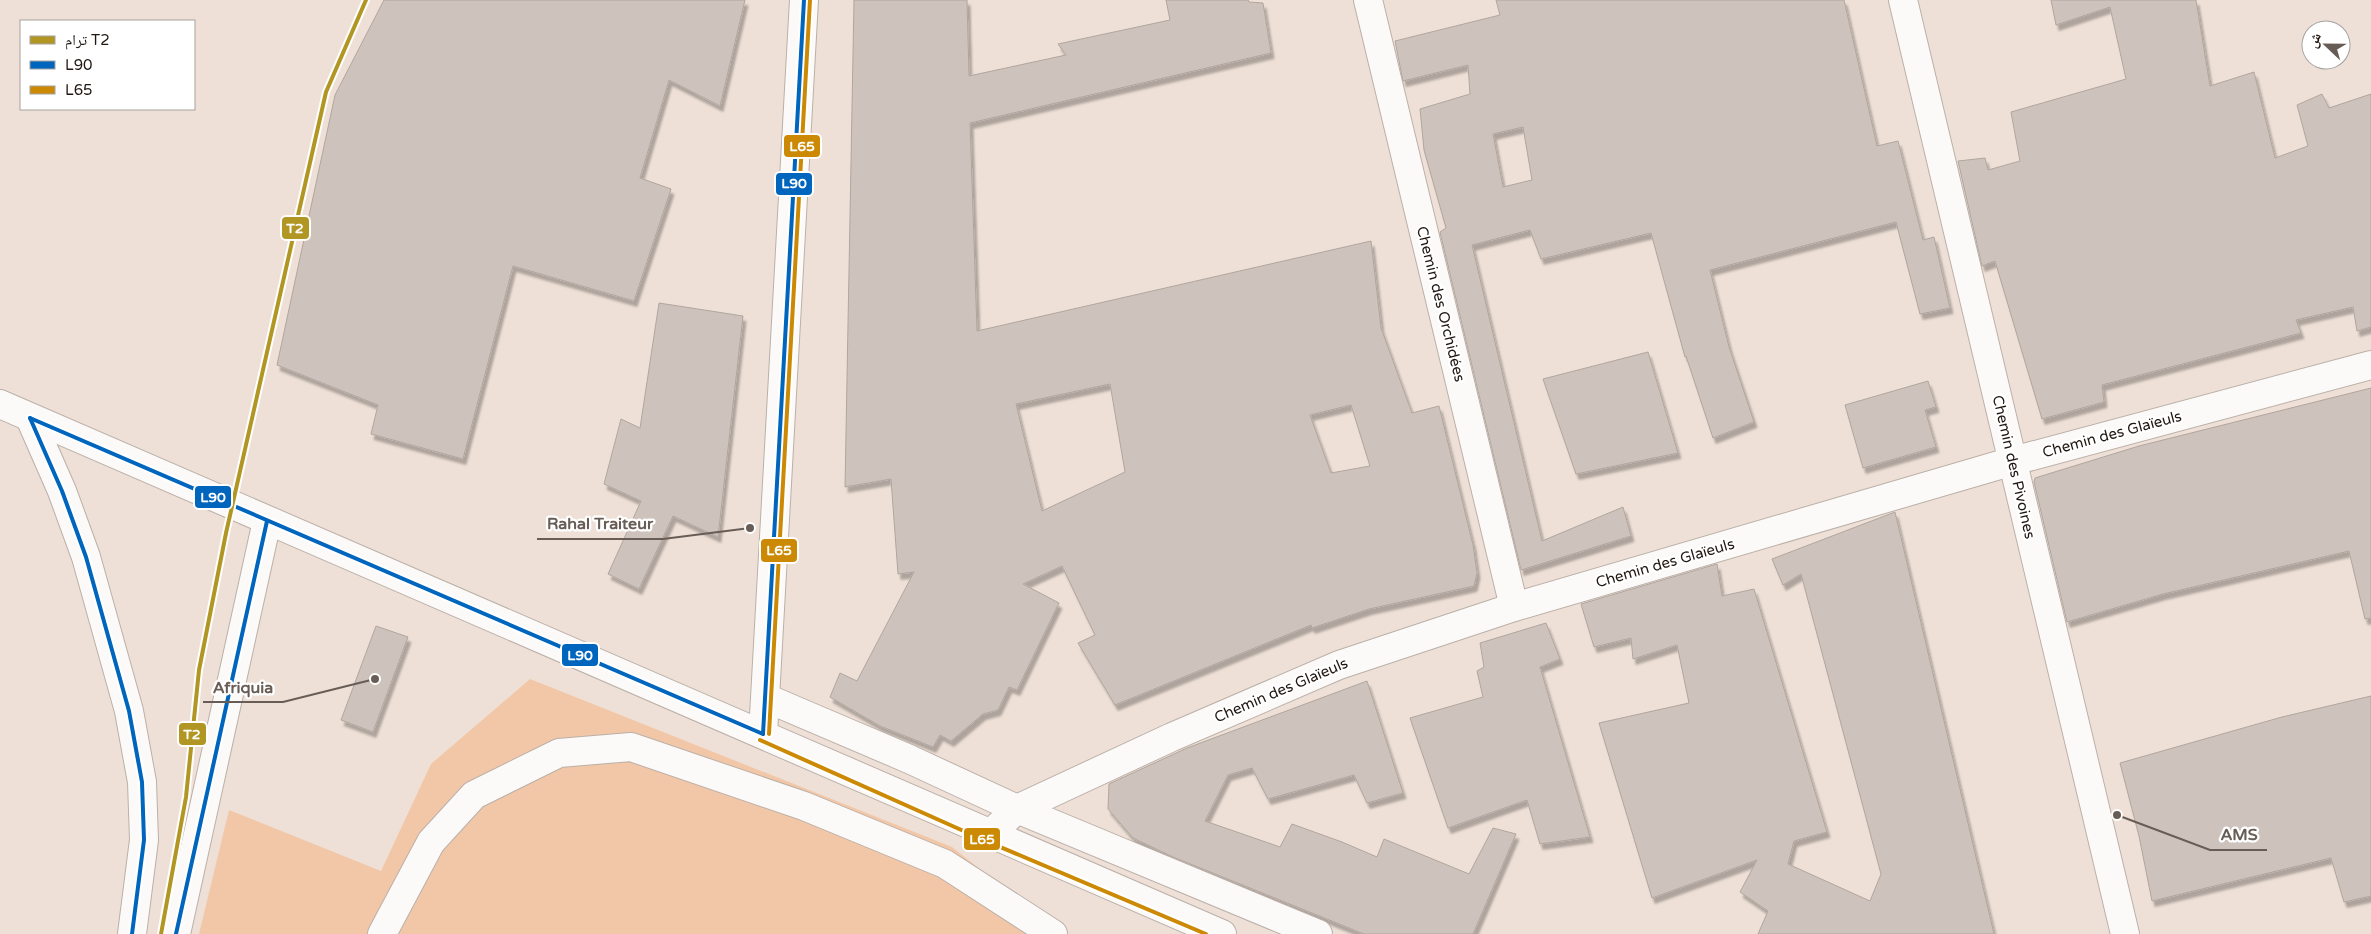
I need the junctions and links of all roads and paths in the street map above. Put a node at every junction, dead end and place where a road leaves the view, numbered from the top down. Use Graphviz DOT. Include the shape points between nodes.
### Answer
graph roads {
  1 [pos="804,0"];
  2 [pos="1368,0"];
  3 [pos="1903,0"];
  4 [pos="2371,364"];
  5 [pos="0,404"];
  6 [pos="30,418"];
  7 [pos="2013,461"];
  8 [pos="266,521"];
  9 [pos="1514,607"];
  10 [pos="766,698"];
  11 [pos="763,734"];
  12 [pos="1017,809"];
  13 [pos="989,835"];
  14 [pos="1202,886"];
  15 [pos="1187,919"];
  16 [pos="132,934"];
  17 [pos="176,934"];
  18 [pos="382,934"];
  19 [pos="1053,934"];
  20 [pos="1222,934"];
  21 [pos="1318,934"];
  22 [pos="2125,934"];
  1 -- 10 [label="main road"];
  2 -- 9 [label="main road, Chemin des Orchidées"];
  3 -- 7 [label="main road, Chemin des Pivoines"];
  4 -- 7 [label="main road, Chemin des Glaïeuls"];
  5 -- 6 [label="main road"];
  6 -- 8 [label="main road"];
  6 -- 16 [label="main road" via="86,557 129,711 142,782 144,840"];
  7 -- 9 [label="main road, Chemin des Glaïeuls"];
  7 -- 22 [label="main road, Chemin des Pivoines"];
  8 -- 11 [label="main road"];
  8 -- 17 [label="main road"];
  9 -- 12 [label="main road, Chemin des Glaïeuls" via="1339,665 1164,740"];
  10 -- 11 [label="main road"];
  10 -- 12 [label="main road"];
  11 -- 13 [label="main road"];
  12 -- 13 [label="main road, Chemin des Glaïeuls"];
  12 -- 14 [label="main road"];
  13 -- 15 [label="main road"];
  14 -- 15 [label="main road"];
  14 -- 21 [label="main road"];
  15 -- 20 [label="main road"];
  18 -- 19 [label="main road" via="431,842 474,795 559,753 631,747 804,806 945,864"];
}
